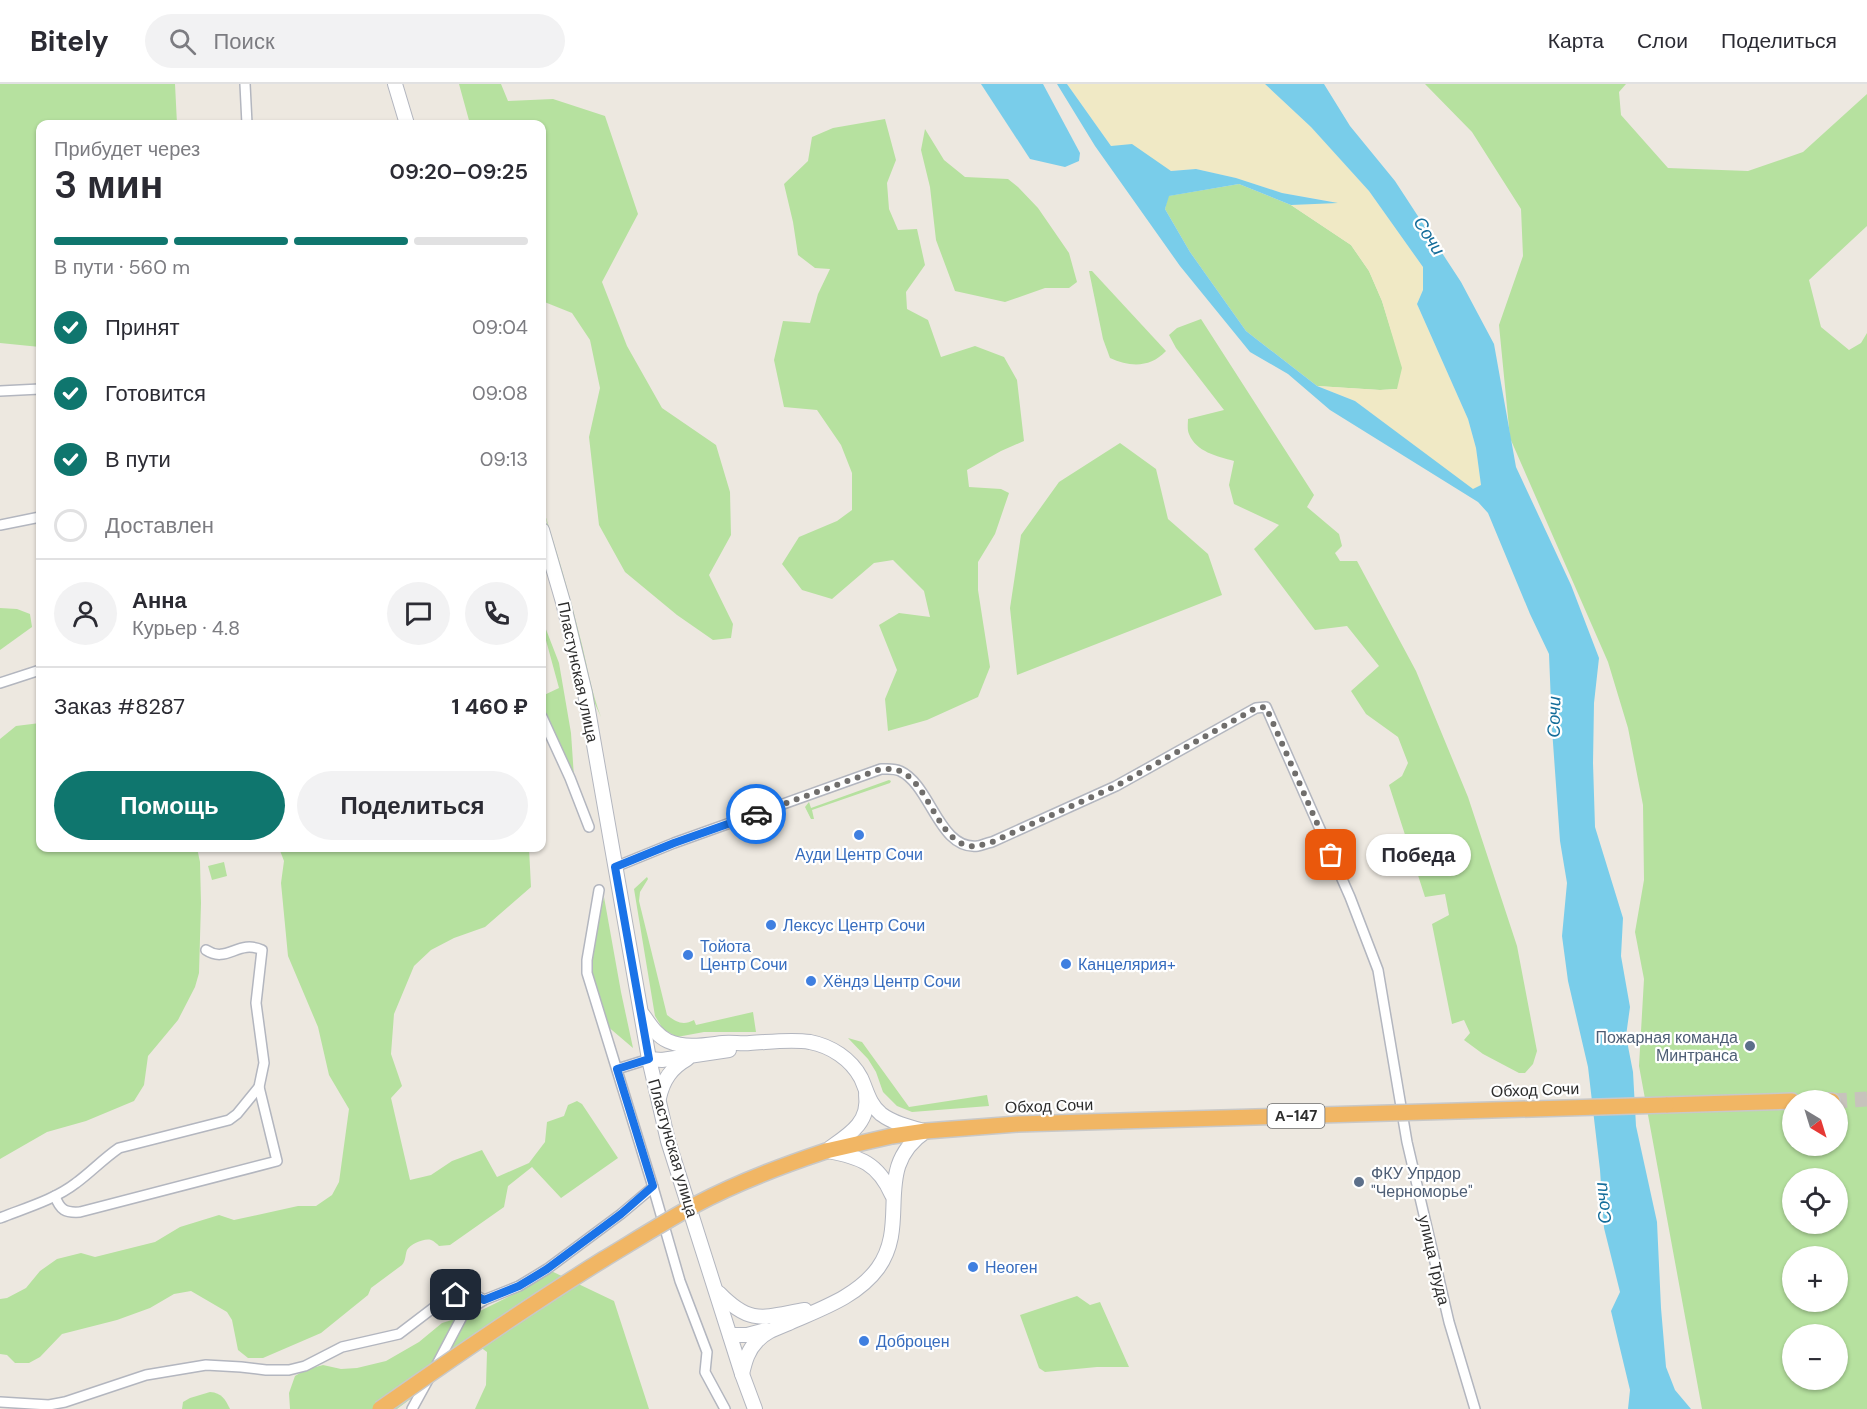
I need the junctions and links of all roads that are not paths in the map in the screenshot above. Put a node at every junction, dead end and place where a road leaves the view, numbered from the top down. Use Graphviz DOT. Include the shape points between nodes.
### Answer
graph roads {
  1 [pos="245,84"];
  2 [pos="395,84"];
  3 [pos="247,120"];
  4 [pos="406,120"];
  5 [pos="36,389"];
  6 [pos="0,391"];
  7 [pos="36,518"];
  8 [pos="0,525"];
  9 [pos="546,544"];
  10 [pos="36,671"];
  11 [pos="0,683"];
  12 [pos="546,726"];
  13 [pos="589,827"];
  14 [pos="615,867"];
  15 [pos="599,890"];
  16 [pos="206,950"];
  17 [pos="640,1011"];
  18 [pos="691,1051"];
  19 [pos="649,1059"];
  20 [pos="617,1069"];
  21 [pos="260,1086"];
  22 [pos="866,1092"];
  23 [pos="659,1100"];
  24 [pos="1782,1101"];
  25 [pos="926,1131"];
  26 [pos="826,1151"];
  27 [pos="653,1186"];
  28 [pos="55,1196"];
  29 [pos="893,1198"];
  30 [pos="0,1218"];
  31 [pos="715,1289"];
  32 [pos="484,1300"];
  33 [pos="770,1323"];
  34 [pos="730,1335"];
  35 [pos="742,1374"];
  36 [pos="0,1402"];
  37 [pos="380,1409"];
  38 [pos="412,1409"];
  39 [pos="725,1409"];
  40 [pos="755,1409"];
  41 [pos="1475,1409"];
  1 -- 3 [label="street"];
  2 -- 4 [label="main road"];
  5 -- 6 [label="street"];
  7 -- 8 [label="street"];
  9 -- 14 [label="main road, Пластунская улица" via="585,693"];
  10 -- 11 [label="street"];
  12 -- 13 [label="street"];
  14 -- 17 [label="main road, Пластунская улица"];
  14 -- 41 [label="street, улица Труда" via="881,769 901,771 918,787 951,837 978,846 1116,786 1256,708 1266,707 1378,970 1407,1142 1449,1322"];
  15 -- 20 [label="street" via="587,973"];
  16 -- 21 [label="street" via="220,955 247,946 262,950 256,1003 264,1063"];
  17 -- 18 [label="main road, А-147" via="657,1034"];
  17 -- 19 [label="main road, Пластунская улица"];
  18 -- 19 [label="main road, А-147" via="662,1053"];
  18 -- 22 [label="main road, А-147" via="727,1043 810,1042 835,1051 854,1068"];
  18 -- 23 [label="main road" via="672,1070"];
  19 -- 20 [label="street"];
  19 -- 23 [label="main road, Пластунская улица"];
  20 -- 27 [label="street"];
  21 -- 28 [label="street" via="229,1120 119,1148"];
  21 -- 28 [label="street" via="277,1161 80,1212 63,1210"];
  22 -- 25 [label="main road, А-147" via="882,1115"];
  22 -- 26 [label="main road, А-147" via="864,1118"];
  23 -- 31 [label="main road, Пластунская улица" via="668,1141"];
  24 -- 25 [label="highway, Обход Сочи / А-147, bridge" via="1018,1124"];
  25 -- 26 [label="highway, Обход Сочи / А-147"];
  25 -- 29 [label="main road" via="902,1156"];
  26 -- 29 [label="main road" via="851,1155 871,1165"];
  26 -- 37 [label="highway, Обход Сочи / А-147, bridge" via="740,1184 653,1229 557,1288"];
  27 -- 32 [label="street" via="547,1269"];
  27 -- 39 [label="street" via="680,1281 707,1352 705,1372"];
  28 -- 30 [label="street"];
  29 -- 33 [label="main road" via="892,1235 887,1251 867,1280 821,1307"];
  31 -- 33 [label="main road" via="739,1311"];
  31 -- 34 [label="main road, Пластунская улица"];
  32 -- 36 [label="street" via="470,1292 456,1295 399,1334 342,1347 289,1370 206,1365 146,1375 49,1405"];
  32 -- 38 [label="street" via="464,1314"];
  33 -- 34 [label="main road"];
  33 -- 35 [label="main road" via="746,1357"];
  34 -- 35 [label="main road, Пластунская улица"];
  35 -- 40 [label="main road, Пластунская улица"];
}
